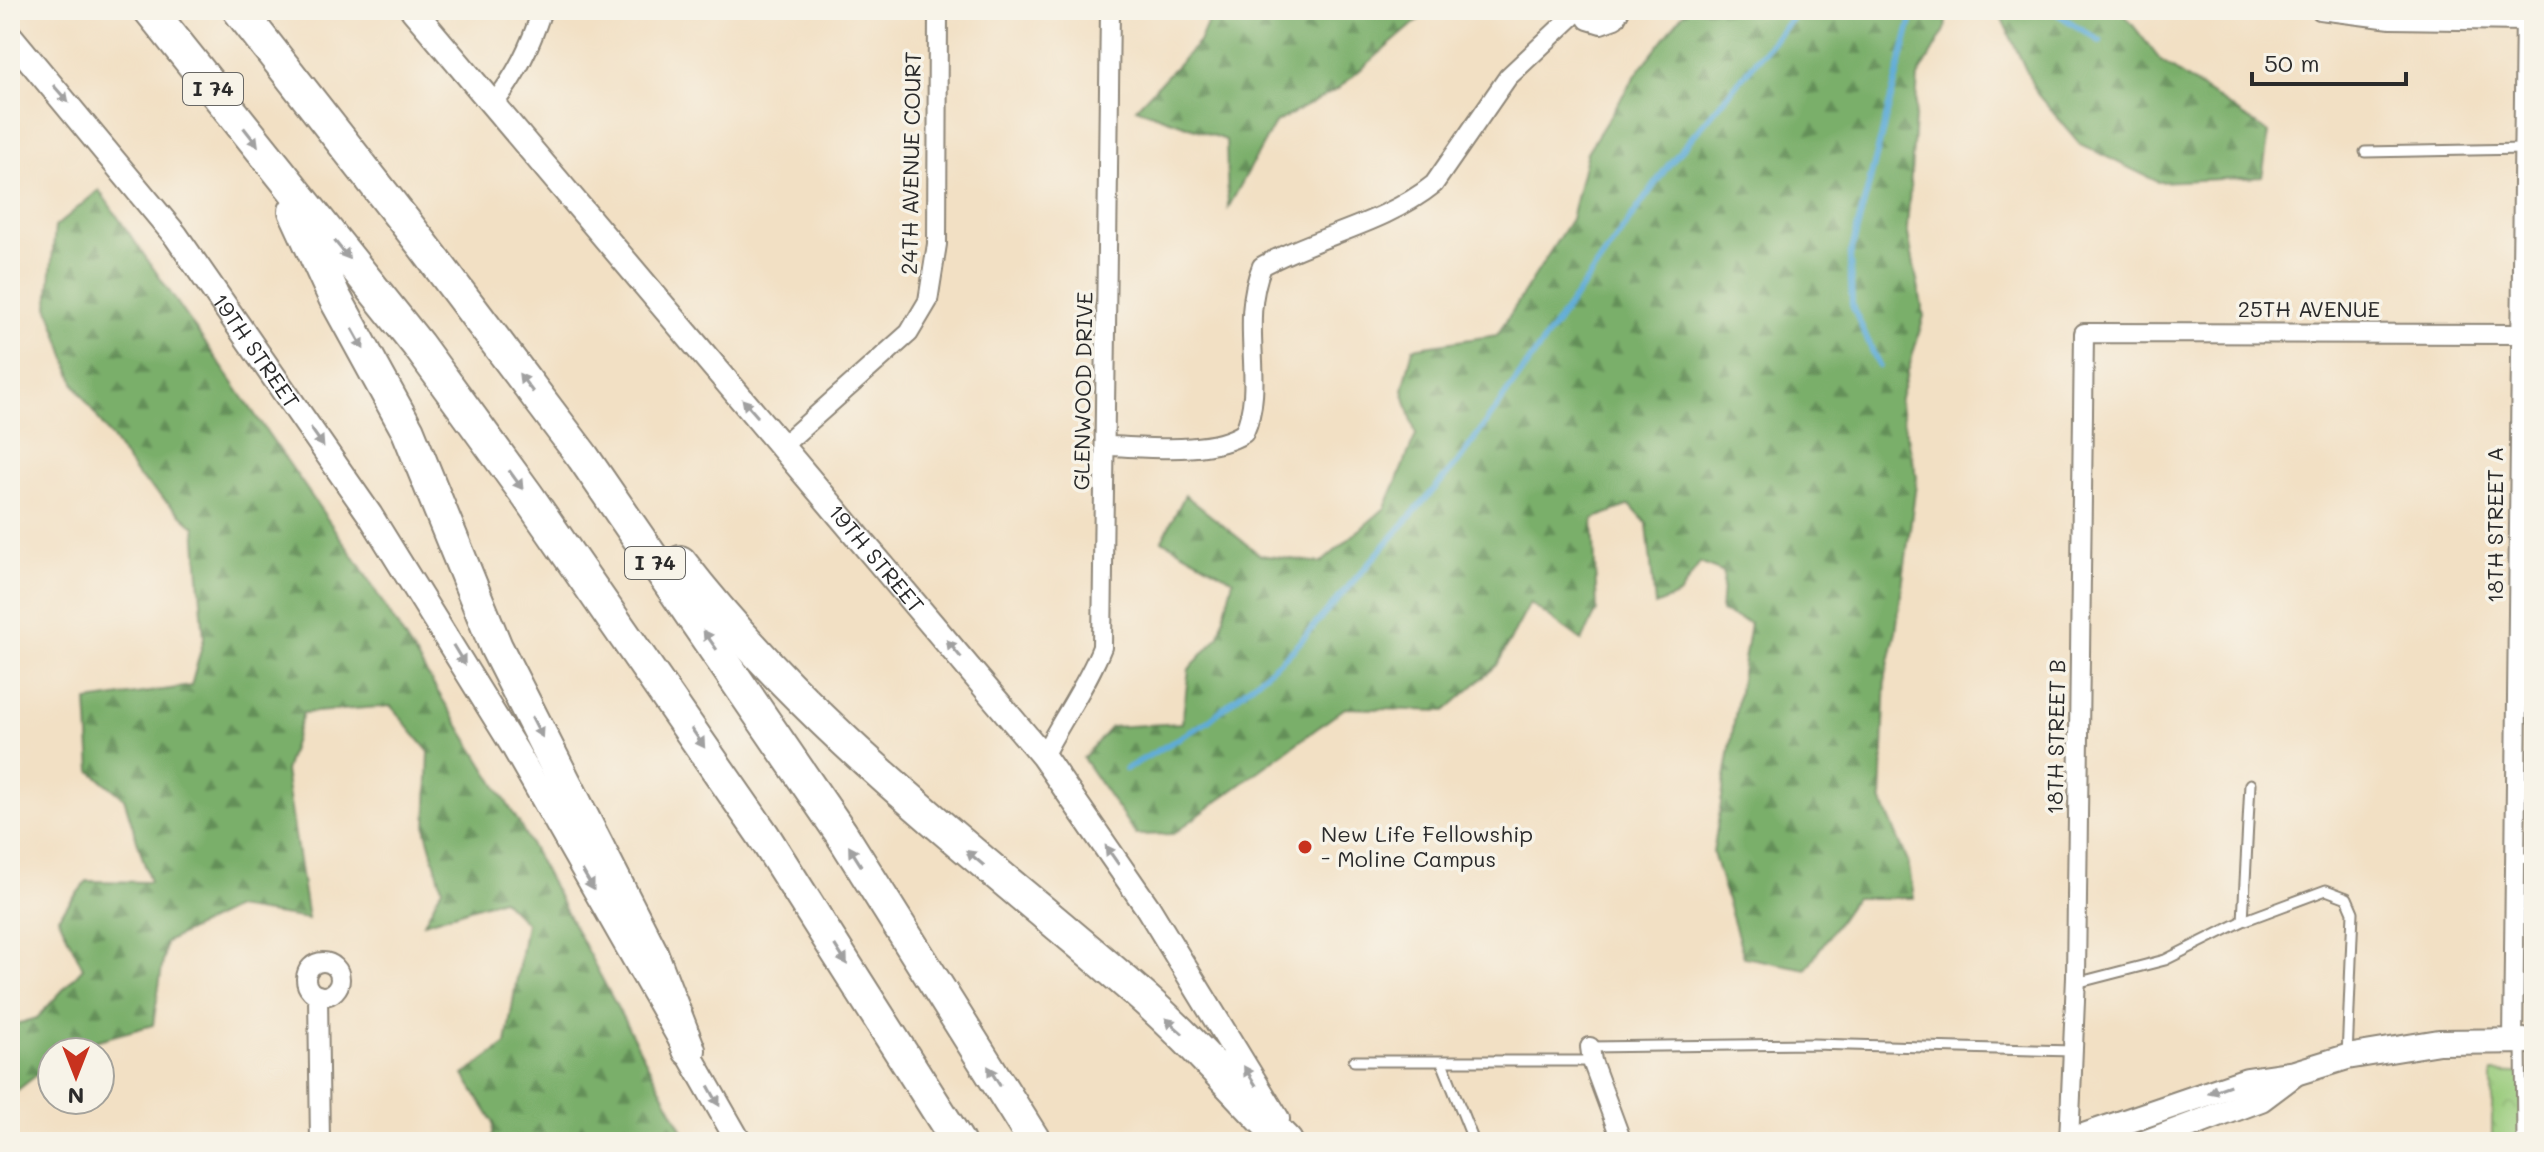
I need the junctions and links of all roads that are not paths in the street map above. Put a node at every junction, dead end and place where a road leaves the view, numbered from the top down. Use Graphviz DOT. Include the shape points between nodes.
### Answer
graph roads {
  1 [pos="150,10"];
  2 [pos="239,10"];
  3 [pos="413,10"];
  4 [pos="542,10"];
  5 [pos="938,10"];
  6 [pos="1110,10"];
  7 [pos="1580,10"];
  8 [pos="1620,10"];
  9 [pos="2320,10"];
  10 [pos="2525,16"];
  11 [pos="10,36"];
  12 [pos="492,106"];
  13 [pos="2529,149"];
  14 [pos="2365,152"];
  15 [pos="276,168"];
  16 [pos="2084,333"];
  17 [pos="2527,334"];
  18 [pos="559,427"];
  19 [pos="782,446"];
  20 [pos="1107,446"];
  21 [pos="2527,509"];
  22 [pos="2526,682"];
  23 [pos="1043,756"];
  24 [pos="2250,784"];
  25 [pos="2524,858"];
  26 [pos="2243,921"];
  27 [pos="2076,983"];
  28 [pos="318,995"];
  29 [pos="2523,1041"];
  30 [pos="689,1050"];
  31 [pos="2073,1051"];
  32 [pos="1591,1054"];
  33 [pos="2347,1057"];
  34 [pos="1354,1061"];
  35 [pos="1442,1062"];
  36 [pos="2295,1073"];
  37 [pos="320,1142"];
  38 [pos="739,1142"];
  39 [pos="958,1142"];
  40 [pos="1035,1142"];
  41 [pos="1289,1142"];
  42 [pos="1474,1142"];
  43 [pos="1622,1142"];
  44 [pos="2068,1142"];
  45 [pos="2147,1142"];
  46 [pos="2522,1142"];
  1 -- 15 [label="highway, I 74, one-way"];
  18 -- 2 [label="highway, I 74, one-way"];
  3 -- 12 [label="main road, 19TH STREET"];
  4 -- 12 [label="street" via="529,50"];
  5 -- 19 [label="street, 24TH AVENUE COURT" via="937,244 928,301 909,333"];
  6 -- 20 [label="street, GLENWOOD DRIVE"];
  7 -- 8 [label="street" via="1601,24 1615,19"];
  7 -- 20 [label="street" via="1508,77 1434,184 1375,220 1262,266 1250,313 1254,391 1252,417 1244,433 1219,444"];
  9 -- 10 [label="street" via="2391,19"];
  10 -- 13 [label="street, 18TH STREET A"];
  11 -- 30 [label="main road, 19TH STREET, one-way" via="176,236 370,515 500,724 643,980"];
  19 -- 12 [label="main road, 19TH STREET, one-way"];
  13 -- 14 [label="lane"];
  13 -- 17 [label="street, 18TH STREET A"];
  15 -- 30 [label="highway, one-way" via="335,298 408,431 496,647 651,952"];
  15 -- 39 [label="highway, I 74, one-way" via="418,345 616,620 763,835"];
  16 -- 17 [label="street, 25TH AVENUE"];
  16 -- 27 [label="street, 18TH STREET B"];
  17 -- 21 [label="street, 18TH STREET A"];
  40 -- 18 [label="highway, I 74, one-way" via="841,833"];
  41 -- 18 [label="highway, one-way" via="1169,1021 797,698"];
  23 -- 19 [label="main road, 19TH STREET, one-way"];
  20 -- 23 [label="street, GLENWOOD DRIVE" via="1102,647"];
  21 -- 22 [label="street, 18TH STREET A"];
  22 -- 25 [label="street, 18TH STREET A"];
  41 -- 23 [label="main road, 19TH STREET, one-way" via="1148,908"];
  24 -- 26 [label="lane"];
  25 -- 29 [label="street, 18TH STREET A"];
  26 -- 27 [label="lane" via="2165,960"];
  26 -- 33 [label="lane" via="2326,890 2352,904"];
  27 -- 31 [label="street, 18TH STREET B"];
  28 -- 37 [label="street"];
  29 -- 33 [label="main road" via="2439,1042"];
  29 -- 46 [label="lane"];
  30 -- 38 [label="main road, 19TH STREET, one-way"];
  31 -- 32 [label="lane" via="1813,1044"];
  31 -- 44 [label="street, 18TH STREET B"];
  32 -- 35 [label="lane"];
  32 -- 43 [label="street"];
  33 -- 36 [label="main road"];
  34 -- 35 [label="lane"];
  35 -- 42 [label="lane"];
  36 -- 44 [label="main road, one-way" via="2247,1080"];
  36 -- 45 [label="main road" via="2261,1099"];
}
